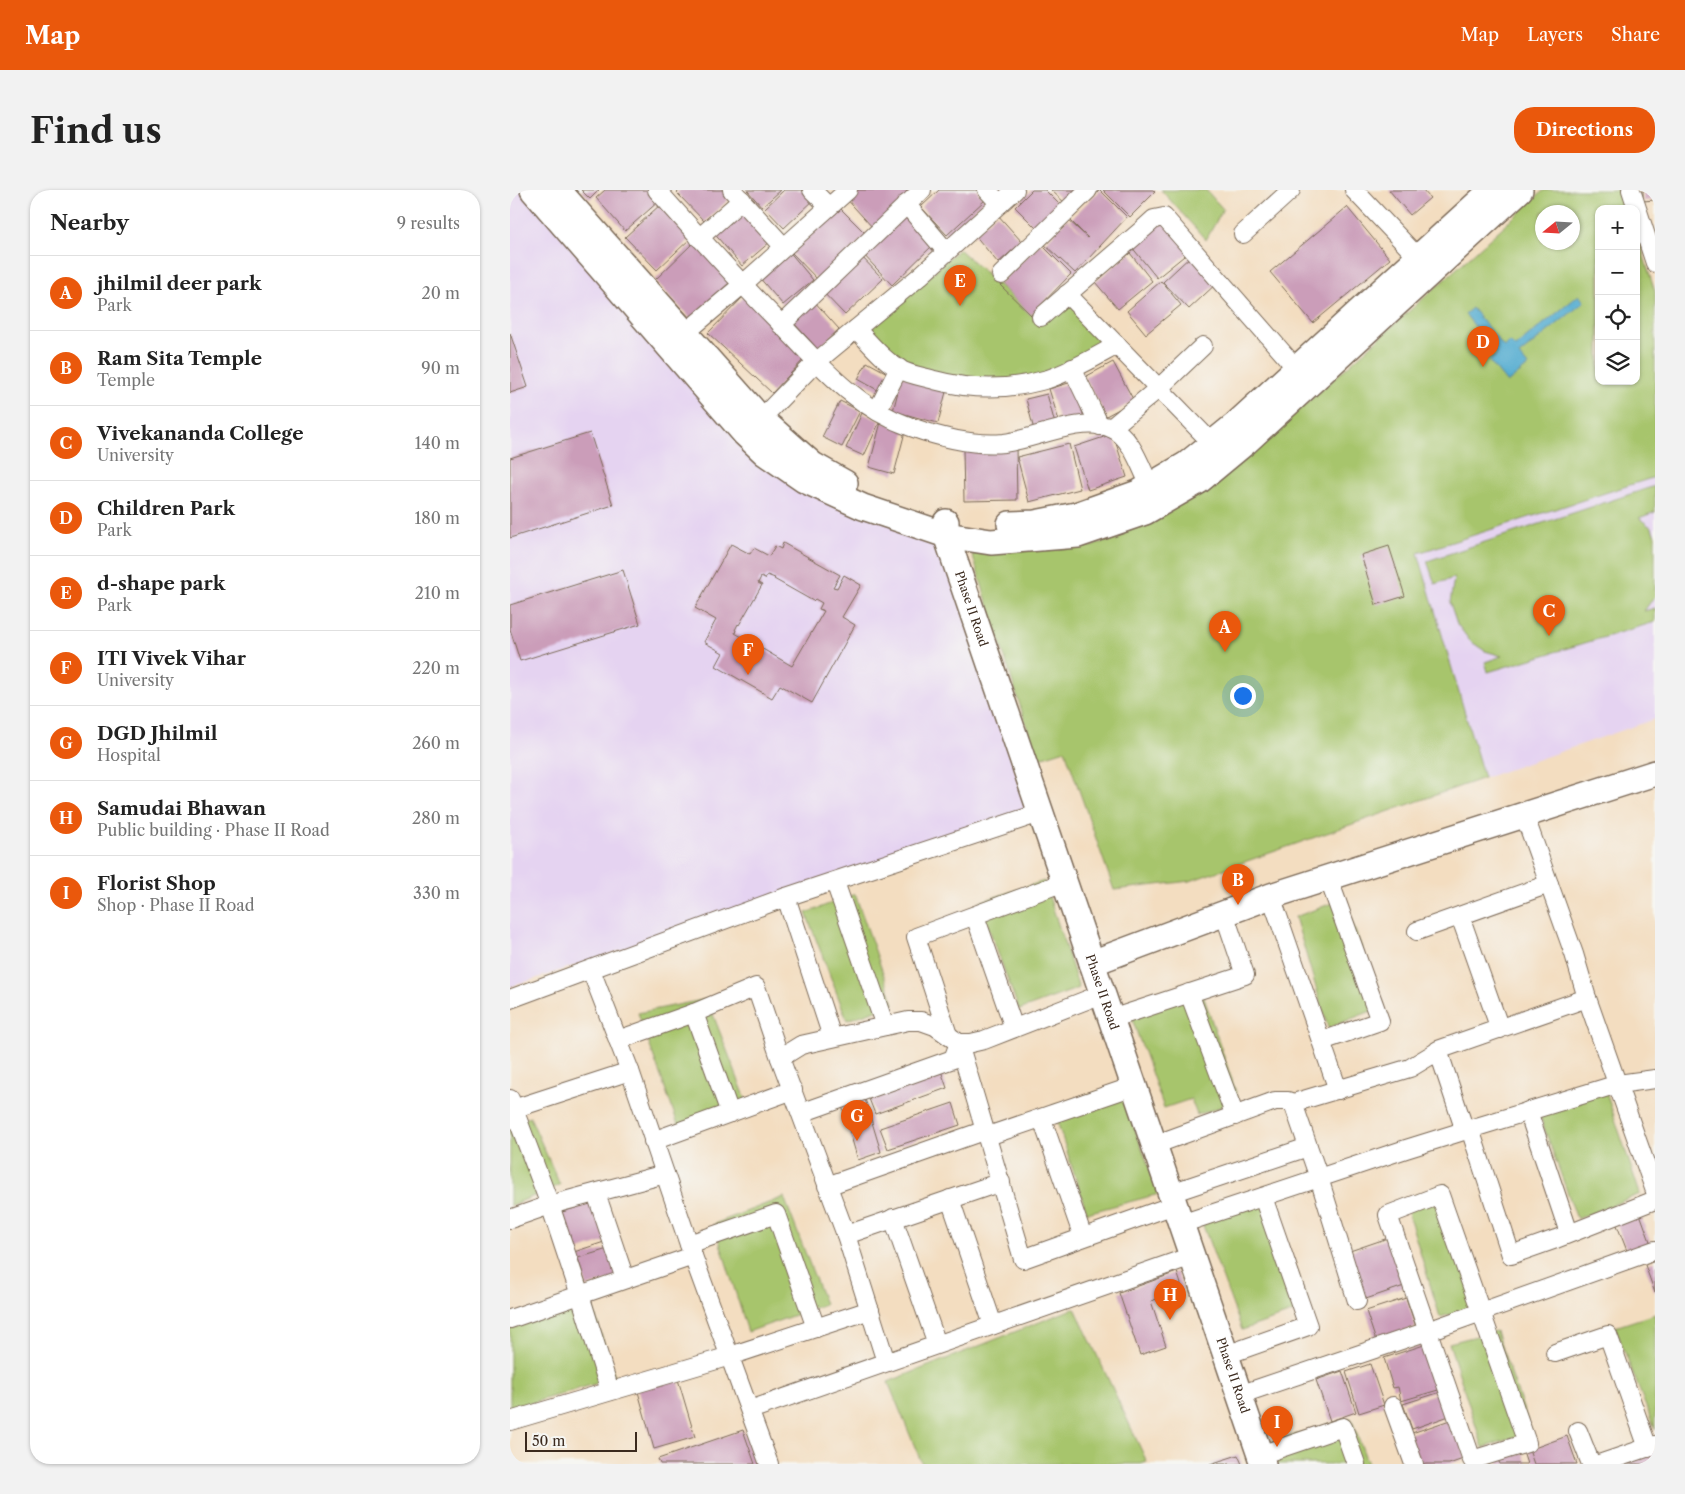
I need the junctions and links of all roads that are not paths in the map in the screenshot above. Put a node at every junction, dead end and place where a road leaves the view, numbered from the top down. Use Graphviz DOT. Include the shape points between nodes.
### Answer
graph roads {
  1 [pos="533,190"];
  2 [pos="558,190"];
  3 [pos="657,190"];
  4 [pos="812,190"];
  5 [pos="848,190"];
  6 [pos="922,190"];
  7 [pos="987,190"];
  8 [pos="1015,190"];
  9 [pos="1088,190"];
  10 [pos="1291,190"];
  11 [pos="1492,190"];
  12 [pos="1520,190"];
  13 [pos="1631,190"];
  14 [pos="1357,191"];
  15 [pos="737,195"];
  16 [pos="906,204"];
  17 [pos="1000,204"];
  18 [pos="829,207"];
  19 [pos="1243,234"];
  20 [pos="699,238"];
  21 [pos="784,246"];
  22 [pos="946,251"];
  23 [pos="1655,263"];
  24 [pos="1424,265"];
  25 [pos="1002,275"];
  26 [pos="742,285"];
  27 [pos="1067,294"];
  28 [pos="1041,317"];
  29 [pos="781,325"];
  30 [pos="856,329"];
  31 [pos="677,340"];
  32 [pos="1117,345"];
  33 [pos="1203,346"];
  34 [pos="816,362"];
  35 [pos="899,368"];
  36 [pos="1072,368"];
  37 [pos="1303,376"];
  38 [pos="1159,388"];
  39 [pos="877,411"];
  40 [pos="753,427"];
  41 [pos="1105,427"];
  42 [pos="1212,443"];
  43 [pos="1150,486"];
  44 [pos="946,528"];
  45 [pos="1655,772"];
  46 [pos="1040,813"];
  47 [pos="1524,814"];
  48 [pos="1328,877"];
  49 [pos="835,882"];
  50 [pos="1064,882"];
  51 [pos="1549,884"];
  52 [pos="1271,896"];
  53 [pos="786,897"];
  54 [pos="1224,913"];
  55 [pos="975,916"];
  56 [pos="1460,916"];
  57 [pos="1418,931"];
  58 [pos="1092,963"];
  59 [pos="591,970"];
  60 [pos="1102,994"];
  61 [pos="1189,994"];
  62 [pos="1587,998"];
  63 [pos="510,999"];
  64 [pos="694,1013"];
  65 [pos="1111,1019"];
  66 [pos="885,1026"];
  67 [pos="1014,1028"];
  68 [pos="1500,1028"];
  69 [pos="832,1037"];
  70 [pos="953,1039"];
  71 [pos="618,1040"];
  72 [pos="1322,1041"];
  73 [pos="1438,1051"];
  74 [pos="780,1058"];
  75 [pos="630,1071"];
  76 [pos="1655,1079"];
  77 [pos="1618,1084"];
  78 [pos="1134,1086"];
  79 [pos="793,1090"];
  80 [pos="1338,1090"];
  81 [pos="1293,1104"];
  82 [pos="511,1106"];
  83 [pos="1528,1111"];
  84 [pos="730,1113"];
  85 [pos="801,1113"];
  86 [pos="1235,1116"];
  87 [pos="1042,1119"];
  88 [pos="1468,1130"];
  89 [pos="988,1136"];
  90 [pos="653,1141"];
  91 [pos="1154,1145"];
  92 [pos="1308,1147"];
  93 [pos="664,1174"];
  94 [pos="1319,1178"];
  95 [pos="1001,1182"];
  96 [pos="827,1186"];
  97 [pos="1655,1191"];
  98 [pos="596,1193"];
  99 [pos="1263,1197"];
  100 [pos="950,1199"];
  101 [pos="1655,1200"];
  102 [pos="550,1205"];
  103 [pos="1175,1207"];
  104 [pos="893,1218"];
  105 [pos="510,1219"];
  106 [pos="1569,1234"];
  107 [pos="846,1235"];
  108 [pos="1083,1237"];
  109 [pos="691,1250"];
  110 [pos="1655,1250"];
  111 [pos="1192,1256"];
  112 [pos="625,1279"];
  113 [pos="580,1295"];
  114 [pos="1357,1301"];
  115 [pos="870,1310"];
  116 [pos="1481,1311"];
  117 [pos="510,1320"];
  118 [pos="992,1325"];
  119 [pos="816,1328"];
  120 [pos="1428,1331"];
  121 [pos="937,1344"];
  122 [pos="1555,1353"];
  123 [pos="1226,1355"];
  124 [pos="730,1356"];
  125 [pos="886,1362"];
  126 [pos="610,1391"];
  127 [pos="1239,1394"];
  128 [pos="1393,1406"];
  129 [pos="750,1410"];
  130 [pos="510,1421"];
  131 [pos="1578,1431"];
  132 [pos="1651,1446"];
  133 [pos="1261,1460"];
  134 [pos="769,1464"];
  135 [pos="1356,1464"];
  136 [pos="1414,1464"];
  137 [pos="1591,1464"];
  138 [pos="1599,1464"];
  1 -- 31 [label="street"];
  2 -- 31 [label="street"];
  3 -- 20 [label="street"];
  4 -- 18 [label="street"];
  5 -- 18 [label="street"];
  6 -- 16 [label="street"];
  7 -- 17 [label="street"];
  8 -- 17 [label="street"];
  9 -- 25 [label="street"];
  10 -- 19 [label="street"];
  11 -- 24 [label="street"];
  12 -- 24 [label="street"];
  13 -- 23 [label="street"];
  14 -- 24 [label="street"];
  15 -- 20 [label="street"];
  15 -- 21 [label="street"];
  16 -- 22 [label="street"];
  16 -- 29 [label="street"];
  17 -- 22 [label="street"];
  18 -- 21 [label="street"];
  20 -- 26 [label="street"];
  21 -- 26 [label="street"];
  22 -- 30 [label="street"];
  24 -- 37 [label="street"];
  26 -- 29 [label="street"];
  26 -- 31 [label="street"];
  27 -- 28 [label="street"];
  27 -- 32 [label="street"];
  27 -- 37 [label="street" via="1154,219 1164,217"];
  29 -- 34 [label="street"];
  30 -- 34 [label="street"];
  30 -- 35 [label="street" via="885,359"];
  31 -- 40 [label="street"];
  32 -- 36 [label="street"];
  32 -- 38 [label="street"];
  33 -- 38 [label="street"];
  34 -- 39 [label="street" via="866,406"];
  34 -- 40 [label="street"];
  35 -- 36 [label="street" via="955,386 996,388 1049,378"];
  35 -- 39 [label="street"];
  36 -- 41 [label="street"];
  37 -- 42 [label="street"];
  37 -- 44 [label="street" via="1246,442 1199,480 1145,512 1078,535 991,542"];
  38 -- 41 [label="street"];
  38 -- 42 [label="street"];
  39 -- 41 [label="street" via="911,427 983,443 1005,443 1088,424"];
  40 -- 44 [label="street" via="765,453 804,480 863,507"];
  41 -- 43 [label="street" via="1124,438"];
  42 -- 43 [label="street" via="1187,464"];
  43 -- 44 [label="street" via="1076,515 1035,523"];
  44 -- 46 [label="street, Phase II Road"];
  45 -- 47 [label="street"];
  46 -- 49 [label="street"];
  46 -- 50 [label="street, Phase II Road"];
  47 -- 48 [label="street"];
  47 -- 51 [label="street"];
  48 -- 52 [label="street"];
  48 -- 72 [label="street" via="1380,1021"];
  49 -- 53 [label="street"];
  49 -- 66 [label="street"];
  50 -- 55 [label="street"];
  50 -- 58 [label="street, Phase II Road"];
  51 -- 56 [label="street"];
  51 -- 62 [label="street"];
  52 -- 54 [label="street"];
  52 -- 72 [label="street"];
  53 -- 59 [label="street"];
  53 -- 69 [label="street"];
  54 -- 58 [label="street"];
  54 -- 61 [label="street" via="1245,975"];
  55 -- 67 [label="street"];
  55 -- 70 [label="street" via="916,937"];
  56 -- 57 [label="street"];
  56 -- 68 [label="street"];
  58 -- 60 [label="street, Phase II Road"];
  59 -- 63 [label="street"];
  59 -- 71 [label="street"];
  60 -- 65 [label="street, Phase II Road"];
  60 -- 67 [label="street"];
  61 -- 65 [label="street"];
  61 -- 86 [label="street"];
  62 -- 68 [label="street"];
  62 -- 77 [label="street"];
  64 -- 71 [label="street"];
  64 -- 74 [label="street" via="756,987"];
  64 -- 84 [label="street"];
  65 -- 78 [label="street, Phase II Road"];
  66 -- 69 [label="street"];
  66 -- 70 [label="street" via="921,1021"];
  67 -- 70 [label="street" via="970,1043"];
  68 -- 73 [label="street"];
  69 -- 74 [label="street" via="801,1045"];
  70 -- 85 [label="street" via="954,1059"];
  70 -- 89 [label="street"];
  71 -- 75 [label="street"];
  72 -- 80 [label="street"];
  73 -- 80 [label="street" via="1410,1068"];
  73 -- 88 [label="street"];
  74 -- 79 [label="street"];
  75 -- 82 [label="street"];
  75 -- 90 [label="street"];
  76 -- 77 [label="street"];
  77 -- 83 [label="street"];
  77 -- 97 [label="street"];
  78 -- 87 [label="street"];
  78 -- 91 [label="street, Phase II Road"];
  79 -- 84 [label="street"];
  79 -- 85 [label="street"];
  80 -- 81 [label="street"];
  81 -- 86 [label="street" via="1275,1101"];
  81 -- 92 [label="street"];
  82 -- 102 [label="street"];
  83 -- 88 [label="street"];
  83 -- 106 [label="street"];
  84 -- 90 [label="street"];
  85 -- 96 [label="street"];
  86 -- 91 [label="street"];
  87 -- 89 [label="street"];
  87 -- 108 [label="street"];
  88 -- 94 [label="street"];
  88 -- 106 [label="street" via="1511,1255"];
  89 -- 95 [label="street"];
  89 -- 96 [label="street" via="983,1132"];
  90 -- 93 [label="street"];
  91 -- 103 [label="street, Phase II Road"];
  92 -- 94 [label="street"];
  92 -- 103 [label="street"];
  93 -- 98 [label="street"];
  93 -- 109 [label="street"];
  94 -- 99 [label="street"];
  94 -- 114 [label="street"];
  95 -- 100 [label="street"];
  95 -- 108 [label="street" via="1023,1259"];
  96 -- 107 [label="street"];
  98 -- 102 [label="street"];
  98 -- 112 [label="street"];
  99 -- 103 [label="street"];
  99 -- 123 [label="street" via="1308,1326"];
  100 -- 104 [label="street"];
  100 -- 118 [label="street"];
  101 -- 106 [label="street"];
  102 -- 105 [label="street"];
  102 -- 113 [label="street"];
  103 -- 108 [label="street"];
  103 -- 111 [label="street, Phase II Road"];
  104 -- 107 [label="street"];
  104 -- 121 [label="street"];
  107 -- 115 [label="street"];
  109 -- 112 [label="street"];
  109 -- 119 [label="street" via="776,1214"];
  109 -- 124 [label="street"];
  110 -- 116 [label="street"];
  111 -- 118 [label="street"];
  111 -- 123 [label="street, Phase II Road"];
  112 -- 113 [label="street"];
  113 -- 117 [label="street"];
  113 -- 126 [label="street"];
  115 -- 119 [label="street"];
  115 -- 125 [label="street"];
  116 -- 120 [label="street"];
  116 -- 120 [label="street" via="1440,1195 1388,1215"];
  116 -- 120 [label="street" via="1527,1443 1472,1460"];
  118 -- 121 [label="street"];
  119 -- 124 [label="street"];
  120 -- 127 [label="street"];
  121 -- 125 [label="street"];
  122 -- 132 [label="street" via="1608,1335"];
  123 -- 127 [label="street, Phase II Road"];
  124 -- 126 [label="street"];
  124 -- 129 [label="street"];
  125 -- 129 [label="street"];
  126 -- 130 [label="street"];
  127 -- 133 [label="street, Phase II Road"];
  128 -- 136 [label="street"];
  129 -- 134 [label="street"];
  131 -- 137 [label="street"];
  132 -- 138 [label="street"];
  133 -- 135 [label="street" via="1343,1427"];
}
